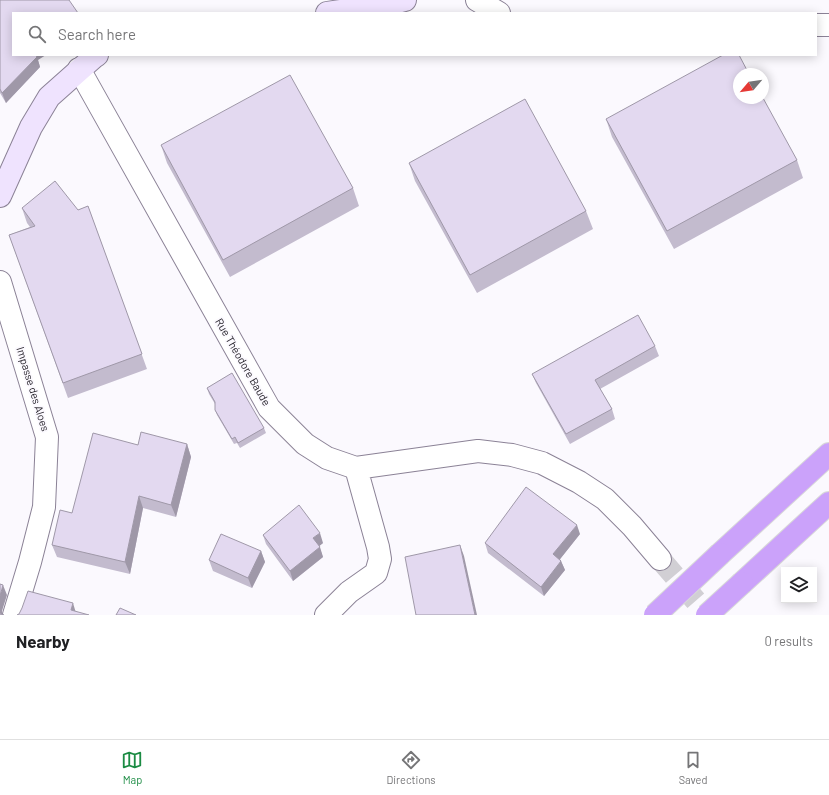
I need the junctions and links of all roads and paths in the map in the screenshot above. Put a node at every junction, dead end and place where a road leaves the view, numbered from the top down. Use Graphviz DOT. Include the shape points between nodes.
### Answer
graph roads {
  1 [pos="405,0"];
  2 [pos="477,0"];
  3 [pos="334,12"];
  4 [pos="497,12"];
  5 [pos="817,24"];
  6 [pos="829,25"];
  7 [pos="94,56"];
  8 [pos="79,69"];
  9 [pos="0,196"];
  10 [pos="0,282"];
  11 [pos="829,454"];
  12 [pos="356,468"];
  13 [pos="829,504"];
  14 [pos="660,559"];
  15 [pos="14,615"];
  16 [pos="326,615"];
  17 [pos="655,615"];
  18 [pos="706,615"];
  1 -- 3 [label="street"];
  2 -- 4 [label="street"];
  5 -- 6 [label="street"];
  7 -- 8 [label="street"];
  8 -- 9 [label="street" via="49,97 31,127"];
  8 -- 12 [label="street, Rue Théodore Baude" via="269,408 305,444 327,458"];
  10 -- 15 [label="street, Impasse des Aloes" via="47,436 44,507"];
  11 -- 17 [label="highway, bridge"];
  12 -- 14 [label="street, Rue Théodore Baude" via="478,451 512,455 542,463 605,499"];
  12 -- 16 [label="street" via="380,559 376,573 349,592"];
  13 -- 18 [label="highway, bridge"];
}
